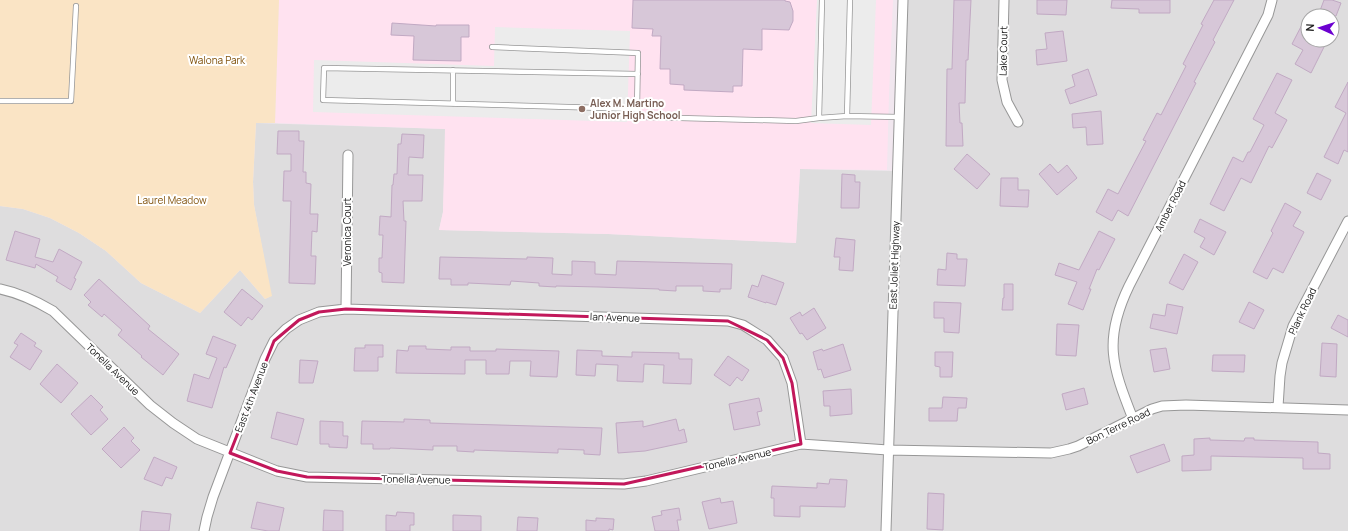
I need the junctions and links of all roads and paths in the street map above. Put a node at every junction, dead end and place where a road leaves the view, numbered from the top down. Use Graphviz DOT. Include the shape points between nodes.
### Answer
graph roads {
  1 [pos="822,0"];
  2 [pos="850,0"];
  3 [pos="903,0"];
  4 [pos="1004,0"];
  5 [pos="1272,0"];
  6 [pos="76,6"];
  7 [pos="492,47"];
  8 [pos="453,70"];
  9 [pos="638,74"];
  10 [pos="0,102"];
  11 [pos="453,104"];
  12 [pos="637,109"];
  13 [pos="847,116"];
  14 [pos="899,117"];
  15 [pos="819,118"];
  16 [pos="1018,122"];
  17 [pos="348,155"];
  18 [pos="1348,221"];
  19 [pos="0,289"];
  20 [pos="346,309"];
  21 [pos="1278,407"];
  22 [pos="1348,410"];
  23 [pos="1133,419"];
  24 [pos="801,444"];
  25 [pos="888,450"];
  26 [pos="230,453"];
  27 [pos="204,531"];
  28 [pos="886,531"];
  1 -- 15 [label="lane"];
  2 -- 13 [label="lane"];
  3 -- 14 [label="street, East Joliet Highway"];
  4 -- 16 [label="street, Lake Court" via="1002,80 1007,102"];
  5 -- 23 [label="street, Amber Road" via="1268,15 1119,309 1113,355 1118,379"];
  6 -- 10 [label="lane" via="71,101"];
  7 -- 9 [label="lane" via="638,53"];
  8 -- 9 [label="lane"];
  8 -- 11 [label="lane"];
  8 -- 11 [label="lane" via="324,68 323,100"];
  9 -- 12 [label="lane"];
  11 -- 12 [label="lane"];
  12 -- 15 [label="lane" via="642,117 796,121"];
  13 -- 14 [label="lane"];
  13 -- 15 [label="lane"];
  14 -- 25 [label="street, East Joliet Highway"];
  17 -- 20 [label="street, Veronica Court"];
  18 -- 21 [label="street, Plank Road" via="1293,326 1282,363"];
  19 -- 26 [label="street, Tonella Avenue" via="34,300 53,311 150,405 197,439"];
  20 -- 24 [label="street, Ian Avenue" via="728,321 743,325 767,340 783,358 792,383"];
  20 -- 26 [label="street, East 4th Avenue" via="319,312 299,320 274,341"];
  21 -- 22 [label="street, Bon Terre Road"];
  21 -- 23 [label="street, Bon Terre Road" via="1162,406"];
  23 -- 25 [label="street, Bon Terre Road" via="1073,448 1051,453"];
  24 -- 25 [label="street, Tonella Avenue"];
  24 -- 26 [label="street, Tonella Avenue" via="624,484 307,477 277,471"];
  25 -- 28 [label="street, East Joliet Highway"];
  26 -- 27 [label="street, East 4th Avenue" via="206,517"];
}
